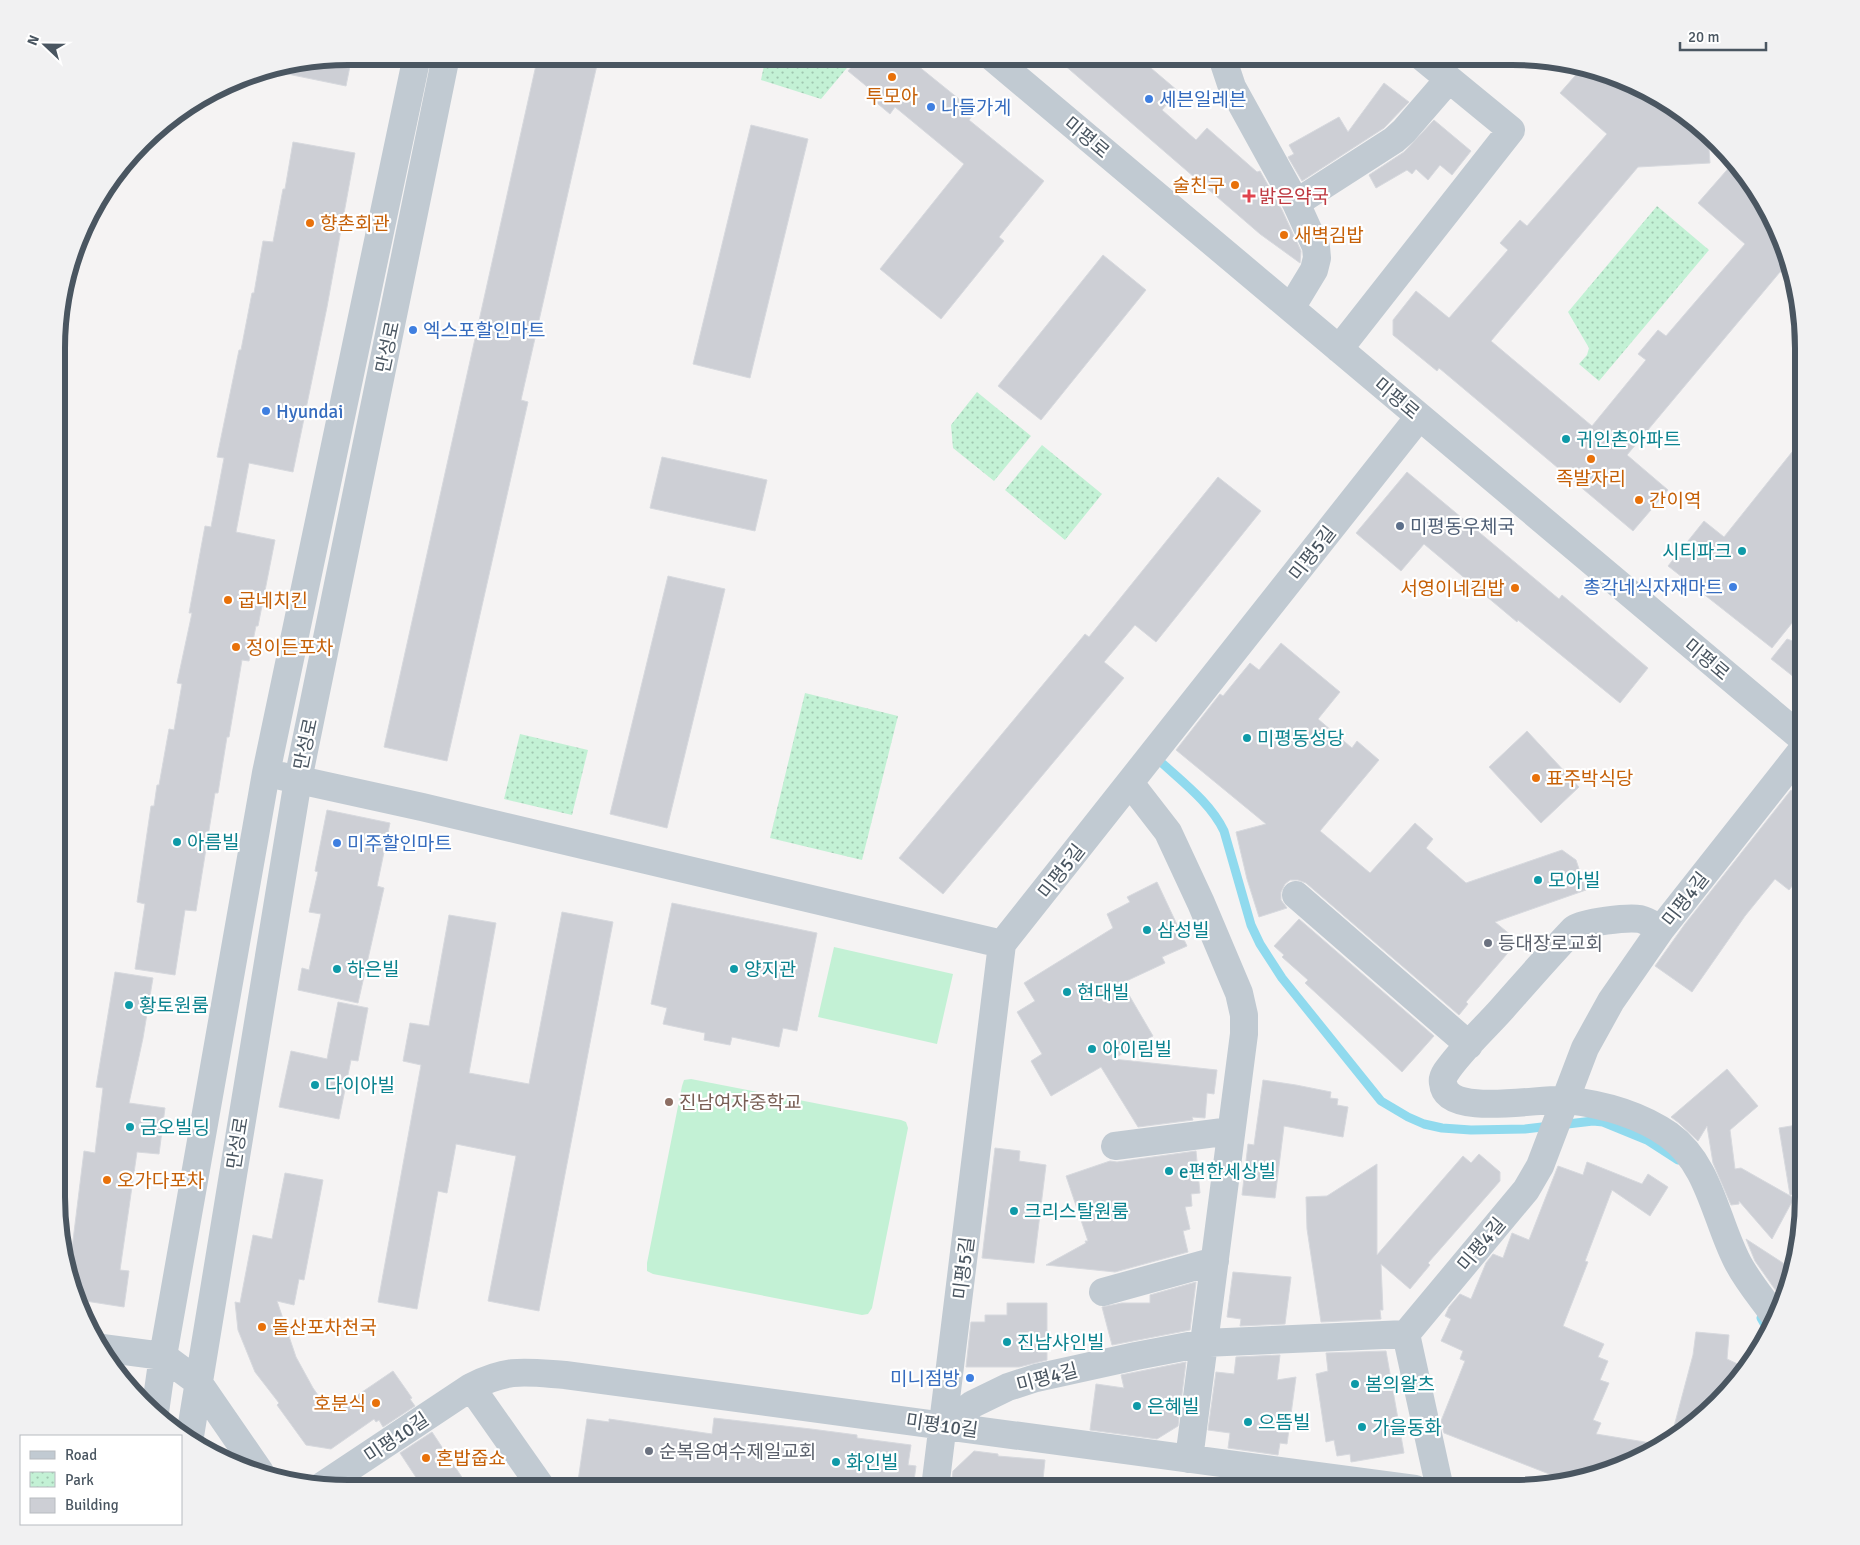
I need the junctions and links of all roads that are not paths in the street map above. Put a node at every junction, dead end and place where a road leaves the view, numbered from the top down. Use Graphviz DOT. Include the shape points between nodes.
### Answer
graph roads {
  1 [pos="415,65"];
  2 [pos="444,65"];
  3 [pos="1002,65"];
  4 [pos="1225,65"];
  5 [pos="1432,65"];
  6 [pos="1449,78"];
  7 [pos="1296,203"];
  8 [pos="1291,308"];
  9 [pos="1339,349"];
  10 [pos="1419,417"];
  11 [pos="1795,731"];
  12 [pos="1795,760"];
  13 [pos="266,773"];
  14 [pos="298,780"];
  15 [pos="1130,783"];
  16 [pos="1296,895"];
  17 [pos="1662,929"];
  18 [pos="1002,944"];
  19 [pos="1469,1045"];
  20 [pos="1563,1104"];
  21 [pos="1232,1131"];
  22 [pos="1115,1146"];
  23 [pos="1215,1261"];
  24 [pos="1104,1292"];
  25 [pos="1771,1311"];
  26 [pos="1406,1334"];
  27 [pos="1204,1344"];
  28 [pos="110,1349"];
  29 [pos="163,1356"];
  30 [pos="198,1382"];
  31 [pos="471,1387"];
  32 [pos="156,1405"];
  33 [pos="944,1426"];
  34 [pos="191,1432"];
  35 [pos="1189,1459"];
  36 [pos="254,1464"];
  37 [pos="332,1479"];
  38 [pos="536,1480"];
  39 [pos="937,1480"];
  40 [pos="1347,1480"];
  41 [pos="1438,1480"];
  1 -- 13 [label="street, 만성로"];
  2 -- 14 [label="street, 만성로"];
  3 -- 8 [label="street, 미평로"];
  4 -- 7 [label="street" via="1232,86"];
  5 -- 6 [label="street"];
  6 -- 7 [label="street" via="1394,140"];
  6 -- 9 [label="street" via="1511,130"];
  7 -- 8 [label="street" via="1316,247 1317,258 1314,270"];
  8 -- 9 [label="street, 미평로"];
  9 -- 10 [label="street, 미평로"];
  10 -- 11 [label="street, 미평로"];
  10 -- 15 [label="street, 미평5길"];
  12 -- 17 [label="street, 미평4길"];
  13 -- 14 [label="street"];
  13 -- 29 [label="street, 만성로"];
  14 -- 18 [label="street"];
  14 -- 30 [label="street, 만성로"];
  15 -- 18 [label="street, 미평5길"];
  15 -- 21 [label="street" via="1172,840 1242,1004 1244,1034"];
  16 -- 19 [label="street"];
  17 -- 19 [label="street" via="1634,919 1576,928"];
  17 -- 20 [label="street, 미평4길" via="1598,1023"];
  18 -- 33 [label="street, 미평5길"];
  19 -- 20 [label="street" via="1443,1079 1444,1087 1456,1098 1487,1104"];
  20 -- 25 [label="street" via="1606,1107 1633,1116 1662,1131 1684,1149 1698,1166 1739,1266"];
  20 -- 26 [label="street, 미평4길" via="1540,1166 1526,1190"];
  21 -- 22 [label="street"];
  21 -- 23 [label="street"];
  23 -- 24 [label="street"];
  23 -- 27 [label="street"];
  26 -- 27 [label="street, 미평4길"];
  26 -- 41 [label="street"];
  27 -- 33 [label="street, 미평4길" via="1075,1369 1008,1387 973,1404"];
  27 -- 35 [label="street"];
  28 -- 29 [label="street"];
  29 -- 30 [label="street"];
  29 -- 32 [label="street, 만성로"];
  30 -- 34 [label="street, 만성로"];
  30 -- 36 [label="street"];
  31 -- 33 [label="street, 미평10길" via="508,1372 565,1375"];
  31 -- 37 [label="street, 미평10길"];
  31 -- 38 [label="street"];
  33 -- 35 [label="street, 미평10길"];
  33 -- 39 [label="street, 미평5길"];
  35 -- 40 [label="street, 미평10길"];
}
